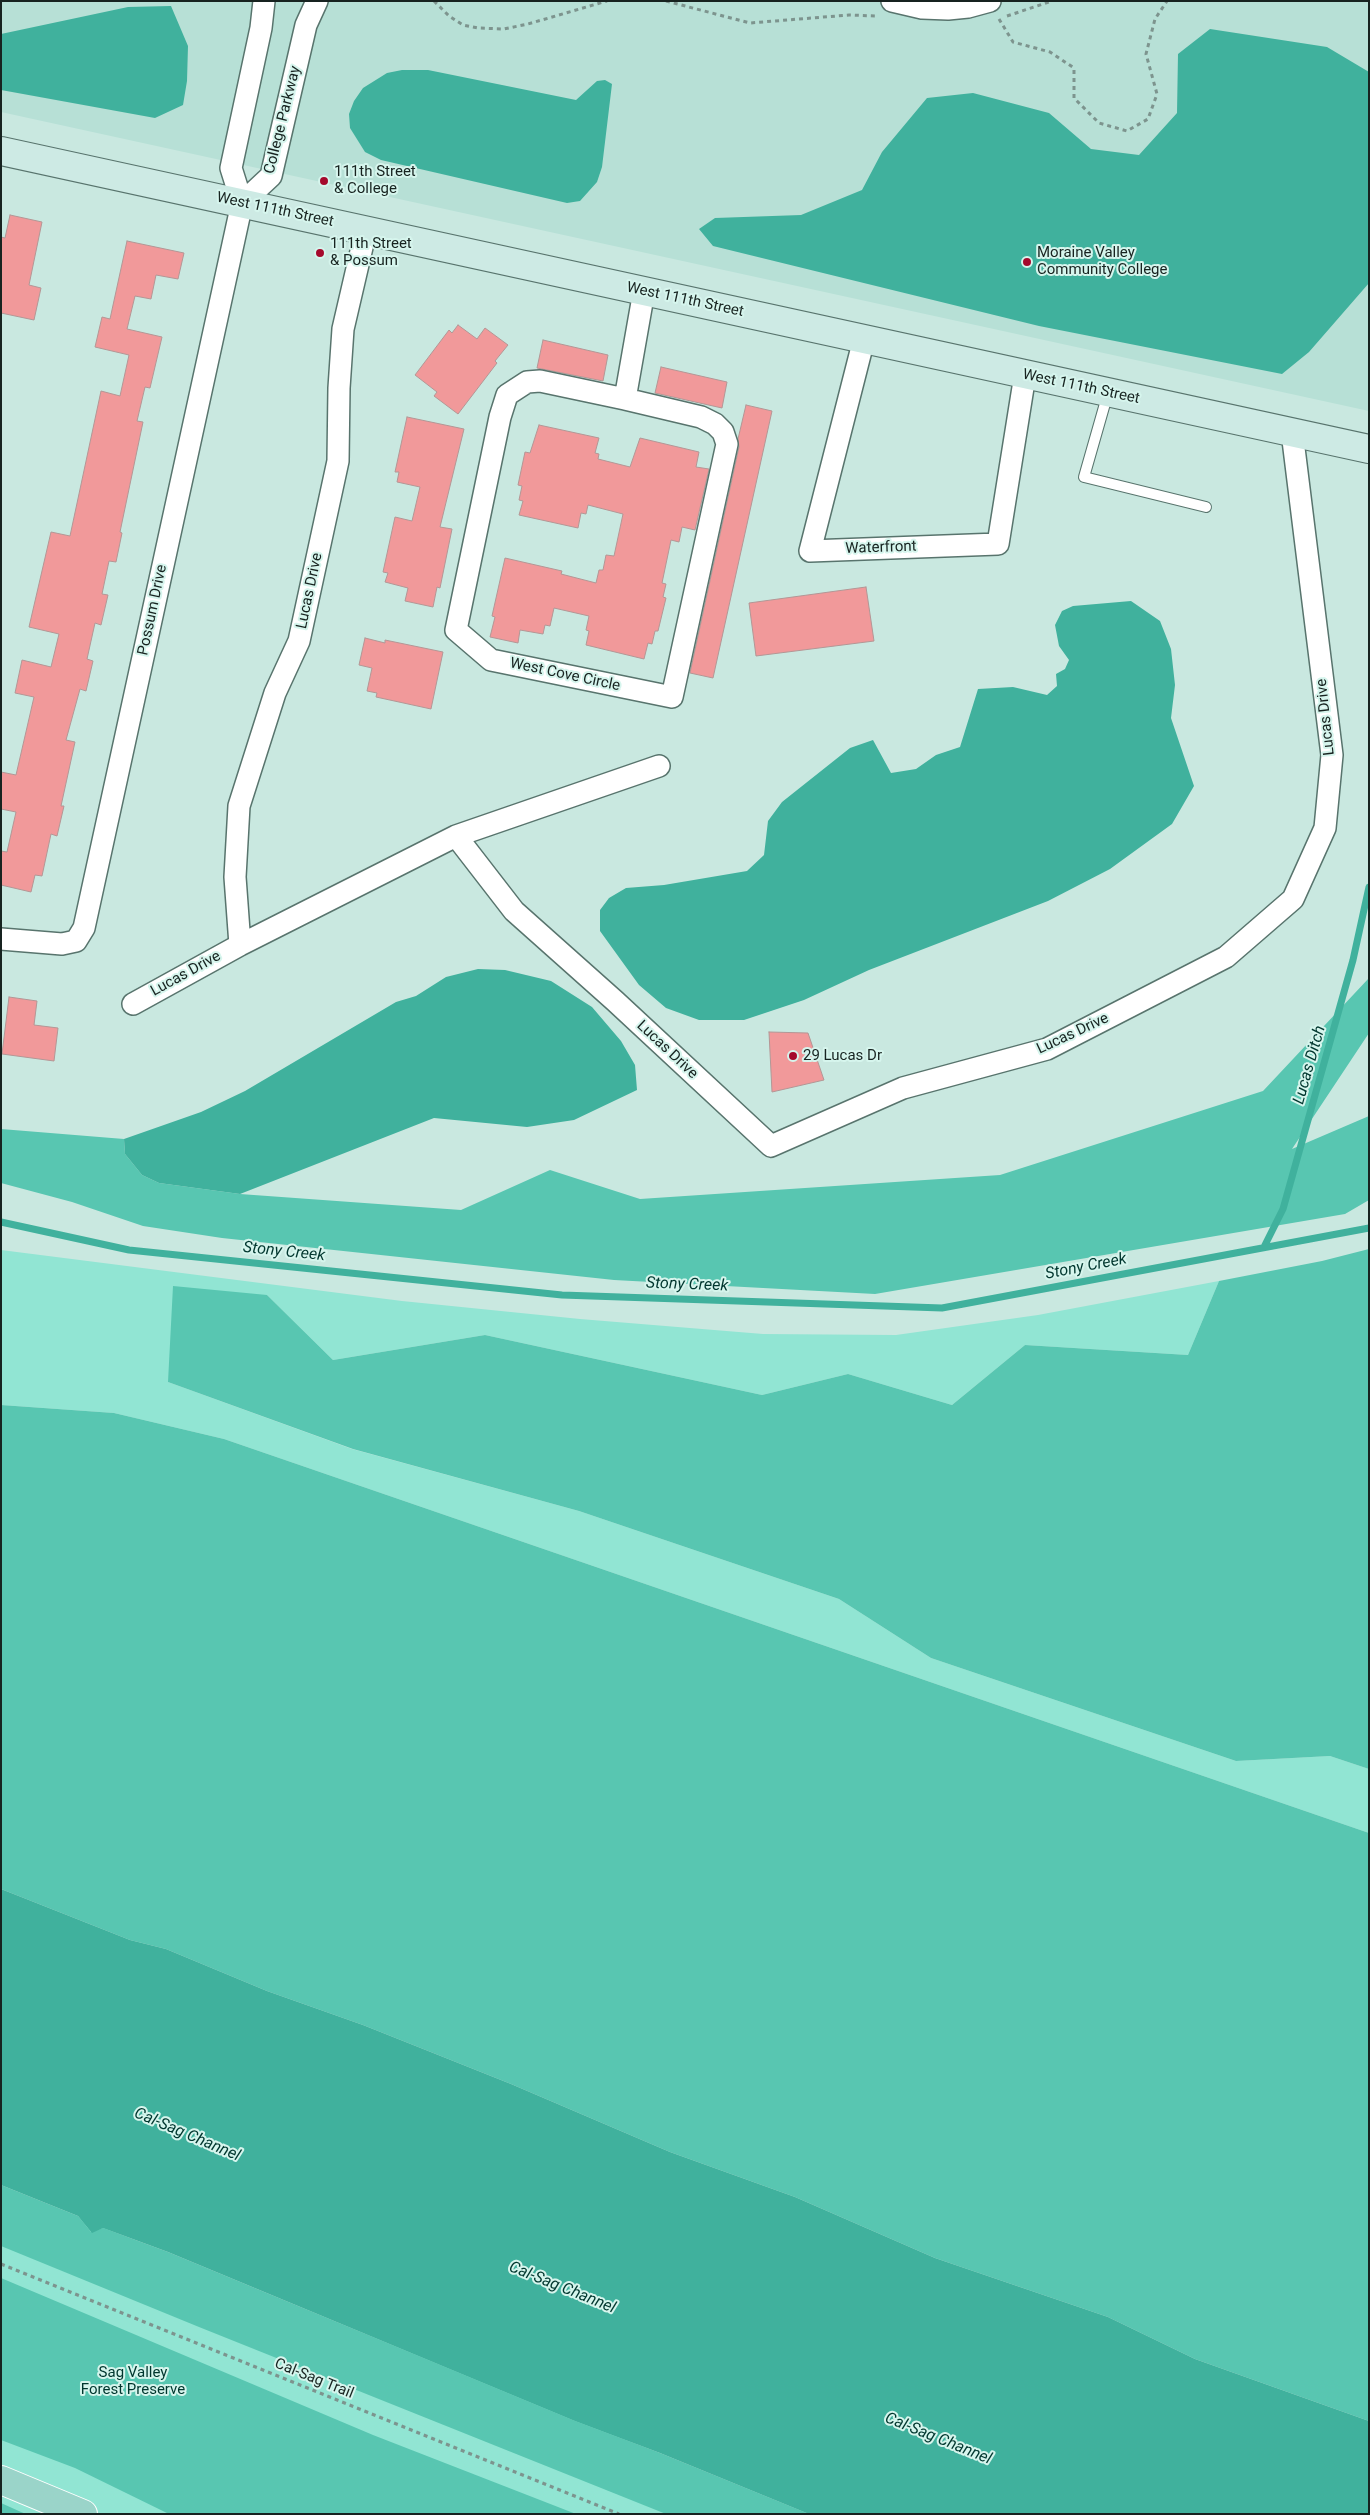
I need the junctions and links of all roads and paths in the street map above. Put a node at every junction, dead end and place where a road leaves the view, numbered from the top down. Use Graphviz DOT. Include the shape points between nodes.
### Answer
graph roads {
  1 [pos="264,1"];
  2 [pos="317,1"];
  3 [pos="434,1"];
  4 [pos="607,1"];
  5 [pos="666,1"];
  6 [pos="1052,1"];
  7 [pos="1167,1"];
  8 [pos="886,9"];
  9 [pos="993,13"];
  10 [pos="1,151"];
  11 [pos="242,203"];
  12 [pos="366,230"];
  13 [pos="644,291"];
  14 [pos="864,339"];
  15 [pos="1025,375"];
  16 [pos="1108,392"];
  17 [pos="624,399"];
  18 [pos="1292,432"];
  19 [pos="1369,449"];
  20 [pos="1206,507"];
  21 [pos="659,766"];
  22 [pos="456,836"];
  23 [pos="1,939"];
  24 [pos="240,945"];
  25 [pos="133,1004"];
  26 [pos="1,2264"];
  27 [pos="1,2480"];
  28 [pos="83,2514"];
  29 [pos="618,2514"];
  1 -- 11 [label="street" via="230,168"];
  2 -- 11 [label="street, College Parkway" via="306,25 271,176"];
  3 -- 4 [label="path" via="463,24 504,29"];
  5 -- 8 [label="path" via="750,23"];
  6 -- 9 [label="path"];
  7 -- 9 [label="path" via="1155,19 1146,54 1157,94 1148,119 1127,131 1099,123 1074,98 1074,68 1050,52 1012,42"];
  8 -- 9 [label="street" via="968,7"];
  10 -- 11 [label="main road, West 111th Street"];
  11 -- 12 [label="main road, West 111th Street"];
  11 -- 23 [label="street, Possum Drive" via="84,928 76,941 62,944"];
  12 -- 13 [label="main road, West 111th Street"];
  12 -- 24 [label="street, Lucas Drive" via="343,329 338,461 301,632 275,693 239,806 235,877"];
  13 -- 14 [label="main road, West 111th Street"];
  13 -- 17 [label="street"];
  14 -- 15 [label="main road, West 111th Street"];
  14 -- 15 [label="street, Waterfront" via="810,550 998,544"];
  15 -- 16 [label="main road, West 111th Street"];
  16 -- 18 [label="main road, West 111th Street"];
  16 -- 20 [label="lane" via="1084,477"];
  17 -- 17 [label="street, West Cove Circle" via="540,380 527,382 508,395 500,417 456,630 491,660 672,697 727,444 723,432 701,417"];
  18 -- 19 [label="main road, West 111th Street"];
  18 -- 22 [label="street, Lucas Drive" via="1332,755 1326,828 1293,899 1226,957 1047,1049 903,1088 771,1146 514,911"];
  21 -- 22 [label="street, Lucas Drive"];
  22 -- 24 [label="street, Lucas Drive"];
  24 -- 25 [label="street, Lucas Drive"];
  26 -- 29 [label="path, Cal-Sag Trail"];
  27 -- 28 [label="main road"];
}
